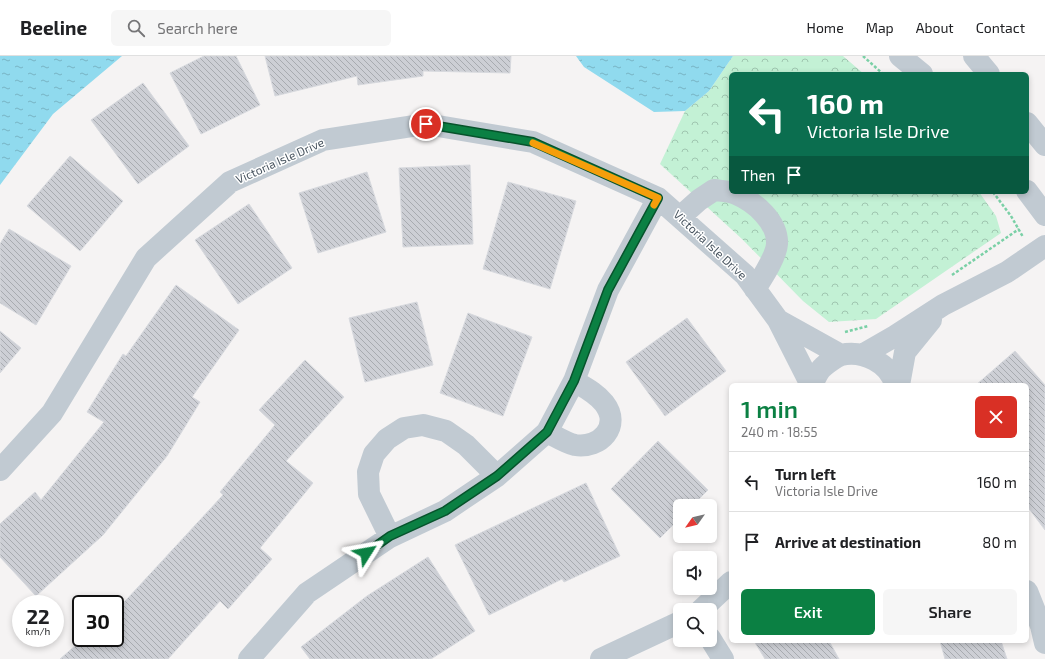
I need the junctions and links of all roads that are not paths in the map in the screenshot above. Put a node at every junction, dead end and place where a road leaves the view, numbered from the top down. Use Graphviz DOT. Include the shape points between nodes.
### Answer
graph roads {
  1 [pos="900,56"];
  2 [pos="974,56"];
  3 [pos="920,72"];
  4 [pos="987,72"];
  5 [pos="1029,125"];
  6 [pos="1045,145"];
  7 [pos="729,192"];
  8 [pos="737,194"];
  9 [pos="1029,194"];
  10 [pos="658,198"];
  11 [pos="1045,215"];
  12 [pos="680,217"];
  13 [pos="1039,250"];
  14 [pos="755,289"];
  15 [pos="943,305"];
  16 [pos="778,320"];
  17 [pos="841,355"];
  18 [pos="862,355"];
  19 [pos="574,381"];
  20 [pos="810,383"];
  21 [pos="812,383"];
  22 [pos="895,383"];
  23 [pos="899,383"];
  24 [pos="547,432"];
  25 [pos="0,470"];
  26 [pos="497,476"];
  27 [pos="390,536"];
  28 [pos="729,584"];
  29 [pos="1029,596"];
  30 [pos="708,603"];
  31 [pos="673,625"];
  32 [pos="1045,643"];
  33 [pos="716,647"];
  34 [pos="249,659"];
  35 [pos="600,659"];
  36 [pos="723,659"];
  1 -- 3 [label="street"];
  2 -- 4 [label="street"];
  5 -- 6 [label="street"];
  7 -- 12 [label="street" via="714,190"];
  8 -- 14 [label="street" via="766,216 775,229 777,245"];
  9 -- 11 [label="street"];
  10 -- 12 [label="street, Victoria Isle Drive"];
  10 -- 19 [label="street" via="608,290"];
  10 -- 25 [label="street, Victoria Isle Drive" via="533,142 426,124 322,140 230,182 146,258 52,413"];
  12 -- 14 [label="street, Victoria Isle Drive" via="745,275"];
  13 -- 15 [label="street" via="1007,272"];
  14 -- 16 [label="street, Victoria Isle Drive"];
  15 -- 18 [label="street"];
  15 -- 23 [label="street" via="904,352"];
  16 -- 17 [label="street, Victoria Isle Drive"];
  16 -- 20 [label="street, Victoria Isle Drive"];
  17 -- 18 [label="street"];
  17 -- 21 [label="street" via="822,367"];
  18 -- 22 [label="street" via="882,364"];
  19 -- 24 [label="street"];
  19 -- 24 [label="street" via="595,393 606,404 611,417 608,431 601,440 589,445 574,445"];
  24 -- 26 [label="street"];
  26 -- 27 [label="street" via="445,511"];
  26 -- 27 [label="street" via="466,445 446,431 423,425 404,428 387,439 374,454 368,472 369,494"];
  27 -- 34 [label="street" via="306,593"];
  28 -- 30 [label="street"];
  29 -- 32 [label="street"];
  31 -- 35 [label="street"];
  33 -- 36 [label="street"];
}
